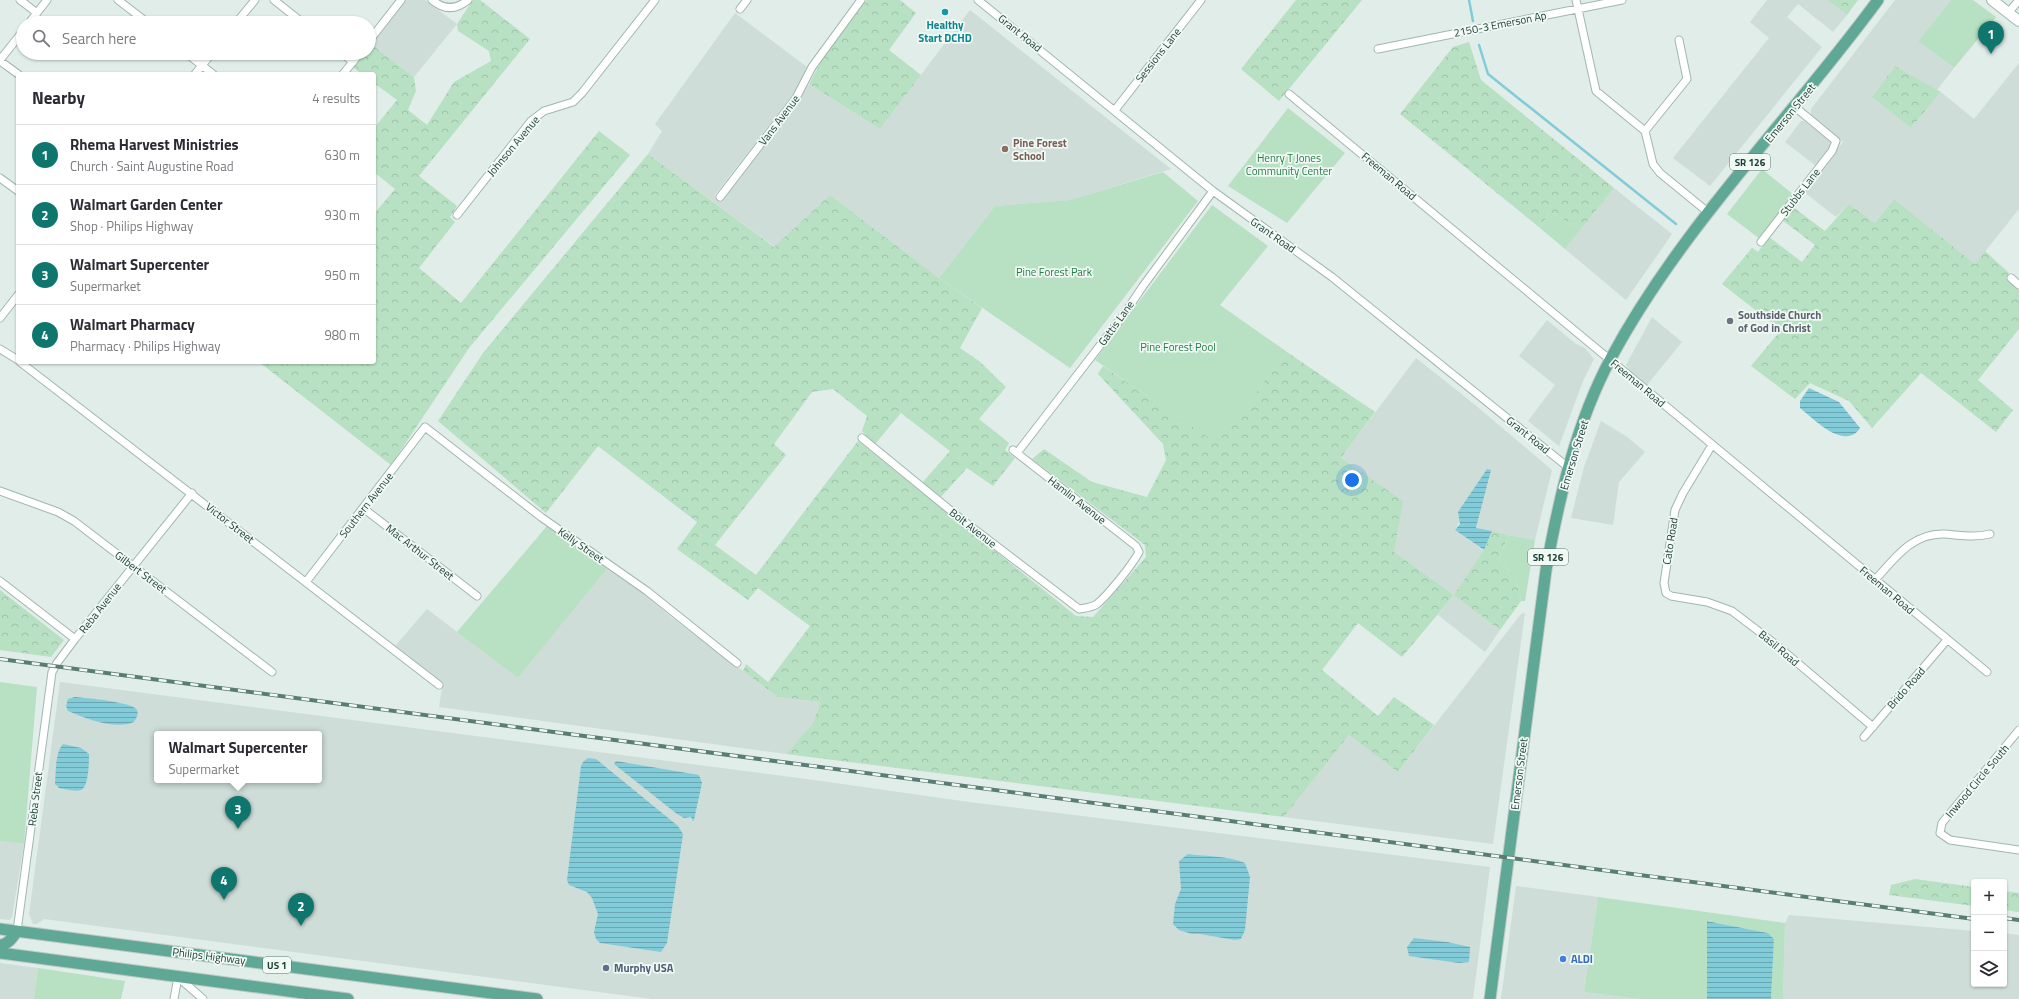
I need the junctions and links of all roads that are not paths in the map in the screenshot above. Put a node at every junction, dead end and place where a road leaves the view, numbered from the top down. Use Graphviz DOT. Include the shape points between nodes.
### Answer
graph roads {
  1 [pos="20,0"];
  2 [pos="47,0"];
  3 [pos="118,0"];
  4 [pos="255,0"];
  5 [pos="274,0"];
  6 [pos="401,0"];
  7 [pos="432,0"];
  8 [pos="468,0"];
  9 [pos="655,0"];
  10 [pos="747,0"];
  11 [pos="861,0"];
  12 [pos="978,0"];
  13 [pos="1201,0"];
  14 [pos="1576,0"];
  15 [pos="1622,0"];
  16 [pos="1878,0"];
  17 [pos="1992,0"];
  18 [pos="2019,0"];
  19 [pos="740,9"];
  20 [pos="1578,9"];
  21 [pos="37,13"];
  22 [pos="2008,13"];
  23 [pos="35,16"];
  24 [pos="139,16"];
  25 [pos="242,16"];
  26 [pos="294,16"];
  27 [pos="2019,21"];
  28 [pos="376,32"];
  29 [pos="16,40"];
  30 [pos="1679,40"];
  31 [pos="1378,49"];
  32 [pos="0,60"];
  33 [pos="195,60"];
  34 [pos="206,60"];
  35 [pos="351,60"];
  36 [pos="353,62"];
  37 [pos="202,65"];
  38 [pos="16,72"];
  39 [pos="197,72"];
  40 [pos="211,72"];
  41 [pos="345,72"];
  42 [pos="1289,94"];
  43 [pos="1795,107"];
  44 [pos="1115,110"];
  45 [pos="1645,131"];
  46 [pos="0,178"];
  47 [pos="16,190"];
  48 [pos="1213,192"];
  49 [pos="720,197"];
  50 [pos="1709,213"];
  51 [pos="457,215"];
  52 [pos="1761,242"];
  53 [pos="2011,278"];
  54 [pos="2019,285"];
  55 [pos="16,298"];
  56 [pos="0,318"];
  57 [pos="0,349"];
  58 [pos="16,359"];
  59 [pos="1610,359"];
  60 [pos="23,364"];
  61 [pos="425,427"];
  62 [pos="862,438"];
  63 [pos="1712,445"];
  64 [pos="1015,452"];
  65 [pos="1569,468"];
  66 [pos="0,491"];
  67 [pos="192,493"];
  68 [pos="363,508"];
  69 [pos="1990,534"];
  70 [pos="1138,552"];
  71 [pos="133,566"];
  72 [pos="1875,580"];
  73 [pos="0,581"];
  74 [pos="306,582"];
  75 [pos="477,596"];
  76 [pos="1671,596"];
  77 [pos="75,639"];
  78 [pos="1947,640"];
  79 [pos="737,663"];
  80 [pos="54,668"];
  81 [pos="272,672"];
  82 [pos="1987,672"];
  83 [pos="439,685"];
  84 [pos="1872,727"];
  85 [pos="2019,730"];
  86 [pos="1864,737"];
  87 [pos="2019,850"];
  88 [pos="0,929"];
  89 [pos="17,931"];
  90 [pos="0,945"];
  91 [pos="0,953"];
  92 [pos="178,977"];
  93 [pos="174,999"];
  94 [pos="203,999"];
  95 [pos="348,999"];
  96 [pos="537,999"];
  97 [pos="1490,999"];
  1 -- 21 [label="street"];
  2 -- 21 [label="street"];
  3 -- 24 [label="street"];
  4 -- 25 [label="street"];
  5 -- 26 [label="street"];
  6 -- 28 [label="street"];
  7 -- 8 [label="street" via="444,7 453,8"];
  9 -- 51 [label="street, Johnson Avenue" via="582,93 572,102 544,111 531,120"];
  10 -- 19 [label="street"];
  11 -- 49 [label="street, Vans Avenue" via="815,61 796,98"];
  12 -- 44 [label="street, Grant Road"];
  13 -- 44 [label="street, Sessions Lane"];
  14 -- 20 [label="street"];
  15 -- 20 [label="street, 2150-3 Emerson Ap"];
  16 -- 43 [label="main road, Emerson Street / SR 126"];
  17 -- 22 [label="main road"];
  18 -- 22 [label="street"];
  20 -- 31 [label="street, 2150-3 Emerson Ap"];
  20 -- 45 [label="street" via="1596,91"];
  21 -- 23 [label="street"];
  22 -- 27 [label="main road"];
  29 -- 32 [label="street"];
  30 -- 45 [label="street" via="1687,79"];
  32 -- 38 [label="street"];
  33 -- 37 [label="street"];
  34 -- 37 [label="street"];
  35 -- 36 [label="street"];
  36 -- 41 [label="street"];
  37 -- 39 [label="street"];
  37 -- 40 [label="street"];
  42 -- 59 [label="street, Freeman Road"];
  43 -- 50 [label="main road, Emerson Street / SR 126"];
  43 -- 52 [label="street, Stubbs Lane" via="1836,141 1832,151"];
  44 -- 48 [label="street, Grant Road"];
  45 -- 50 [label="street" via="1653,164 1660,173"];
  46 -- 47 [label="street"];
  48 -- 64 [label="street, Gattis Lane" via="1125,313"];
  48 -- 65 [label="street, Grant Road" via="1332,277"];
  50 -- 59 [label="main road, Emerson Street / SR 126" via="1659,278"];
  53 -- 54 [label="street"];
  55 -- 56 [label="street"];
  57 -- 58 [label="street"];
  59 -- 63 [label="street, Freeman Road"];
  59 -- 65 [label="main road, Emerson Street / SR 126"];
  60 -- 67 [label="street, Victor Street"];
  61 -- 68 [label="street, Southern Avenue"];
  61 -- 79 [label="street, Kelly Street" via="541,517 647,591"];
  62 -- 70 [label="street, Bolt Avenue" via="961,519 1079,608 1089,608 1102,598 1134,561"];
  63 -- 72 [label="street, Freeman Road"];
  63 -- 76 [label="street, Cato Road" via="1675,510 1664,583 1666,593"];
  64 -- 70 [label="street, Hamlin Avenue" via="1136,546"];
  65 -- 97 [label="main road, Emerson Street / SR 126" via="1554,524 1541,603"];
  66 -- 71 [label="street, Gilbert Street" via="58,512 74,521"];
  67 -- 71 [label="street, Reba Avenue"];
  67 -- 74 [label="street, Victor Street"];
  68 -- 74 [label="street, Southern Avenue"];
  68 -- 75 [label="street, Mac Arthur Street"];
  69 -- 72 [label="street" via="1977,537 1942,534 1923,536 1907,546"];
  71 -- 77 [label="street, Reba Avenue"];
  71 -- 81 [label="street, Gilbert Street"];
  72 -- 78 [label="street, Freeman Road"];
  73 -- 77 [label="street"];
  74 -- 83 [label="street, Victor Street"];
  76 -- 84 [label="street, Basil Road" via="1707,602 1732,611 1774,643"];
  77 -- 80 [label="street, Reba Avenue"];
  78 -- 82 [label="street, Freeman Road"];
  78 -- 84 [label="street, Brido Road"];
  80 -- 89 [label="street, Reba Street" via="49,684"];
  84 -- 86 [label="street, Brido Road"];
  85 -- 87 [label="street, Inwood Circle South" via="1942,823 1940,833 1950,840"];
  88 -- 89 [label="main road, Philips Highway / US 1"];
  89 -- 90 [label="main road" via="11,940"];
  89 -- 96 [label="main road, Philips Highway / US 1"];
  91 -- 92 [label="main road, US 1"];
  92 -- 93 [label="street"];
  92 -- 94 [label="street"];
  92 -- 95 [label="main road, US 1"];
}
